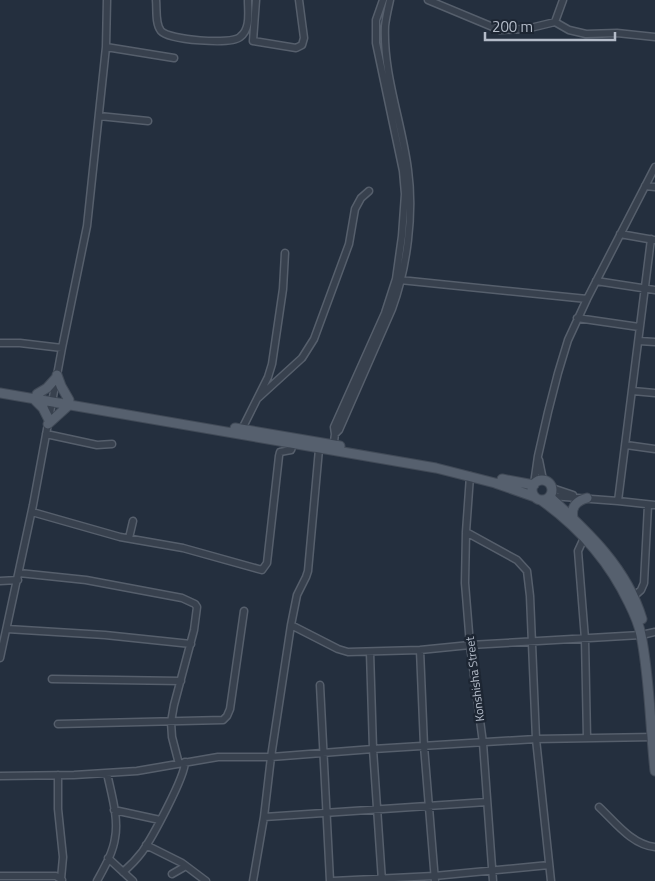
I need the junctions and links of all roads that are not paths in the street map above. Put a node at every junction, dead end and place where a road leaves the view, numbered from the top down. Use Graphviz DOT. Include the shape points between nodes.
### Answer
graph roads {
  1 [pos="107,0"];
  2 [pos="156,0"];
  3 [pos="248,0"];
  4 [pos="256,0"];
  5 [pos="299,0"];
  6 [pos="383,0"];
  7 [pos="390,0"];
  8 [pos="428,0"];
  9 [pos="563,0"];
  10 [pos="555,22"];
  11 [pos="655,37"];
  12 [pos="106,48"];
  13 [pos="174,58"];
  14 [pos="99,116"];
  15 [pos="148,121"];
  16 [pos="655,167"];
  17 [pos="645,186"];
  18 [pos="655,187"];
  19 [pos="369,191"];
  20 [pos="620,234"];
  21 [pos="653,240"];
  22 [pos="285,253"];
  23 [pos="399,280"];
  24 [pos="596,282"];
  25 [pos="644,289"];
  26 [pos="655,290"];
  27 [pos="587,299"];
  28 [pos="577,318"];
  29 [pos="640,326"];
  30 [pos="639,341"];
  31 [pos="655,342"];
  32 [pos="0,343"];
  33 [pos="62,348"];
  34 [pos="57,376"];
  35 [pos="0,388"];
  36 [pos="633,391"];
  37 [pos="0,393"];
  38 [pos="655,393"];
  39 [pos="35,397"];
  40 [pos="257,399"];
  41 [pos="53,400"];
  42 [pos="69,402"];
  43 [pos="48,422"];
  44 [pos="240,432"];
  45 [pos="46,434"];
  46 [pos="112,444"];
  47 [pos="293,444"];
  48 [pos="626,445"];
  49 [pos="333,448"];
  50 [pos="319,449"];
  51 [pos="655,449"];
  52 [pos="538,456"];
  53 [pos="470,476"];
  54 [pos="543,480"];
  55 [pos="534,485"];
  56 [pos="546,496"];
  57 [pos="583,498"];
  58 [pos="618,501"];
  59 [pos="652,505"];
  60 [pos="32,512"];
  61 [pos="573,518"];
  62 [pos="133,521"];
  63 [pos="466,532"];
  64 [pos="129,538"];
  65 [pos="584,538"];
  66 [pos="19,573"];
  67 [pos="18,580"];
  68 [pos="0,581"];
  69 [pos="633,598"];
  70 [pos="244,611"];
  71 [pos="291,625"];
  72 [pos="7,629"];
  73 [pos="647,633"];
  74 [pos="585,639"];
  75 [pos="532,642"];
  76 [pos="191,644"];
  77 [pos="470,645"];
  78 [pos="420,650"];
  79 [pos="370,652"];
  80 [pos="0,658"];
  81 [pos="52,679"];
  82 [pos="180,681"];
  83 [pos="320,685"];
  84 [pos="655,715"];
  85 [pos="172,722"];
  86 [pos="58,724"];
  87 [pos="653,737"];
  88 [pos="587,738"];
  89 [pos="536,739"];
  90 [pos="483,743"];
  91 [pos="424,746"];
  92 [pos="373,748"];
  93 [pos="323,752"];
  94 [pos="271,757"];
  95 [pos="182,763"];
  96 [pos="655,771"];
  97 [pos="107,773"];
  98 [pos="58,775"];
  99 [pos="0,776"];
  100 [pos="487,802"];
  101 [pos="429,806"];
  102 [pos="600,807"];
  103 [pos="114,810"];
  104 [pos="378,810"];
  105 [pos="326,814"];
  106 [pos="264,817"];
  107 [pos="160,820"];
  108 [pos="146,845"];
  109 [pos="655,847"];
  110 [pos="108,858"];
  111 [pos="549,865"];
  112 [pos="186,866"];
  113 [pos="492,871"];
  114 [pos="123,872"];
  115 [pos="172,874"];
  116 [pos="0,876"];
  117 [pos="23,878"];
  118 [pos="434,878"];
  119 [pos="382,879"];
  120 [pos="62,880"];
  121 [pos="97,881"];
  122 [pos="133,881"];
  123 [pos="206,881"];
  124 [pos="252,881"];
  125 [pos="332,881"];
  126 [pos="493,881"];
  127 [pos="551,881"];
  1 -- 12 [label="street"];
  2 -- 3 [label="street" via="158,26 164,33 232,41 240,37 247,26"];
  4 -- 5 [label="street" via="254,42 296,48 302,45 304,38"];
  6 -- 23 [label="street" via="376,20 376,44 403,171"];
  7 -- 23 [label="street" via="385,28 388,65 410,183 410,216"];
  8 -- 10 [label="street" via="500,30 526,29"];
  9 -- 10 [label="street"];
  10 -- 11 [label="street" via="586,34"];
  12 -- 13 [label="street"];
  12 -- 14 [label="street"];
  14 -- 15 [label="street"];
  14 -- 33 [label="street" via="87,226"];
  16 -- 17 [label="street"];
  17 -- 18 [label="street"];
  17 -- 20 [label="street"];
  19 -- 40 [label="street" via="355,209 349,244 314,338 302,358"];
  20 -- 21 [label="street"];
  20 -- 24 [label="street"];
  21 -- 25 [label="street"];
  22 -- 40 [label="street" via="272,364"];
  23 -- 27 [label="street"];
  23 -- 49 [label="street" via="392,310 336,434"];
  24 -- 25 [label="street"];
  24 -- 27 [label="street"];
  25 -- 26 [label="street"];
  25 -- 29 [label="street"];
  27 -- 28 [label="street"];
  28 -- 29 [label="street"];
  28 -- 52 [label="street" via="558,373"];
  29 -- 30 [label="street"];
  30 -- 31 [label="street"];
  30 -- 36 [label="street"];
  32 -- 33 [label="street"];
  33 -- 34 [label="street"];
  34 -- 39 [label="main road"];
  34 -- 41 [label="street"];
  34 -- 42 [label="main road"];
  35 -- 39 [label="main road"];
  36 -- 38 [label="street"];
  36 -- 48 [label="street"];
  37 -- 39 [label="main road"];
  39 -- 41 [label="main road"];
  39 -- 43 [label="main road"];
  40 -- 44 [label="street"];
  41 -- 42 [label="main road"];
  41 -- 43 [label="street"];
  42 -- 43 [label="main road"];
  42 -- 44 [label="main road"];
  43 -- 45 [label="street"];
  44 -- 47 [label="main road"];
  44 -- 49 [label="main road"];
  45 -- 46 [label="street" via="98,445"];
  45 -- 60 [label="street"];
  47 -- 50 [label="main road"];
  47 -- 64 [label="street" via="291,450 280,452 279,456 264,569 184,548"];
  48 -- 51 [label="street"];
  48 -- 58 [label="street"];
  49 -- 50 [label="main road"];
  49 -- 53 [label="main road"];
  49 -- 55 [label="main road" via="444,464"];
  50 -- 71 [label="street" via="308,571 297,595"];
  52 -- 54 [label="street"];
  52 -- 55 [label="street"];
  53 -- 56 [label="main road"];
  53 -- 63 [label="street, Konshisha Street"];
  54 -- 55 [label="main road"];
  54 -- 56 [label="main road" via="549,482"];
  55 -- 56 [label="main road" via="532,492"];
  56 -- 57 [label="street"];
  56 -- 61 [label="main road"];
  56 -- 65 [label="main road"];
  57 -- 58 [label="street"];
  57 -- 61 [label="main road" via="575,504"];
  58 -- 59 [label="street"];
  59 -- 69 [label="street" via="644,583"];
  60 -- 64 [label="street"];
  60 -- 66 [label="street"];
  61 -- 69 [label="main road" via="612,560"];
  62 -- 64 [label="street"];
  63 -- 75 [label="street" via="517,560 527,571"];
  63 -- 77 [label="street, Konshisha Street" via="465,583"];
  65 -- 73 [label="main road" via="618,581"];
  65 -- 74 [label="street" via="578,551"];
  66 -- 67 [label="street"];
  66 -- 76 [label="street" via="86,580 191,601 197,607"];
  67 -- 68 [label="street"];
  67 -- 72 [label="street"];
  69 -- 73 [label="main road"];
  70 -- 85 [label="street" via="227,716 223,720"];
  71 -- 79 [label="street" via="343,650"];
  71 -- 94 [label="street"];
  72 -- 76 [label="street"];
  72 -- 80 [label="street"];
  73 -- 74 [label="street"];
  73 -- 84 [label="main road"];
  73 -- 87 [label="main road" via="647,678"];
  74 -- 75 [label="street"];
  74 -- 88 [label="street"];
  75 -- 77 [label="street"];
  75 -- 89 [label="street"];
  76 -- 82 [label="street"];
  77 -- 78 [label="street"];
  77 -- 90 [label="street, Konshisha Street"];
  78 -- 79 [label="street"];
  78 -- 91 [label="street"];
  79 -- 92 [label="street"];
  81 -- 82 [label="street"];
  82 -- 85 [label="street"];
  83 -- 93 [label="street"];
  85 -- 86 [label="street"];
  85 -- 95 [label="street" via="172,737"];
  87 -- 88 [label="street"];
  87 -- 96 [label="main road"];
  88 -- 89 [label="street"];
  89 -- 90 [label="street"];
  89 -- 111 [label="street"];
  90 -- 91 [label="street"];
  90 -- 100 [label="street, Konshisha Street"];
  91 -- 92 [label="street"];
  91 -- 101 [label="street"];
  92 -- 93 [label="street"];
  92 -- 104 [label="street"];
  93 -- 94 [label="street"];
  93 -- 105 [label="street"];
  94 -- 95 [label="street" via="218,757"];
  94 -- 106 [label="street"];
  95 -- 97 [label="street"];
  95 -- 107 [label="street" via="183,774"];
  97 -- 98 [label="street"];
  97 -- 103 [label="street"];
  98 -- 99 [label="street"];
  98 -- 120 [label="street"];
  100 -- 101 [label="street"];
  100 -- 113 [label="street, Konshisha Street"];
  101 -- 104 [label="street"];
  101 -- 118 [label="street"];
  102 -- 109 [label="street" via="631,837"];
  103 -- 107 [label="street"];
  103 -- 110 [label="street" via="116,836"];
  104 -- 105 [label="street"];
  104 -- 119 [label="street"];
  105 -- 106 [label="street"];
  105 -- 125 [label="street"];
  106 -- 124 [label="street"];
  107 -- 108 [label="street"];
  108 -- 112 [label="street"];
  108 -- 114 [label="street"];
  110 -- 114 [label="street"];
  110 -- 121 [label="street"];
  111 -- 113 [label="street"];
  111 -- 127 [label="street"];
  112 -- 115 [label="street"];
  112 -- 123 [label="street"];
  113 -- 118 [label="street"];
  113 -- 126 [label="street, Konshisha Street"];
  114 -- 122 [label="street"];
  116 -- 117 [label="street"];
  117 -- 120 [label="street" via="56,876"];
  118 -- 119 [label="street"];
  119 -- 125 [label="street"];
}
